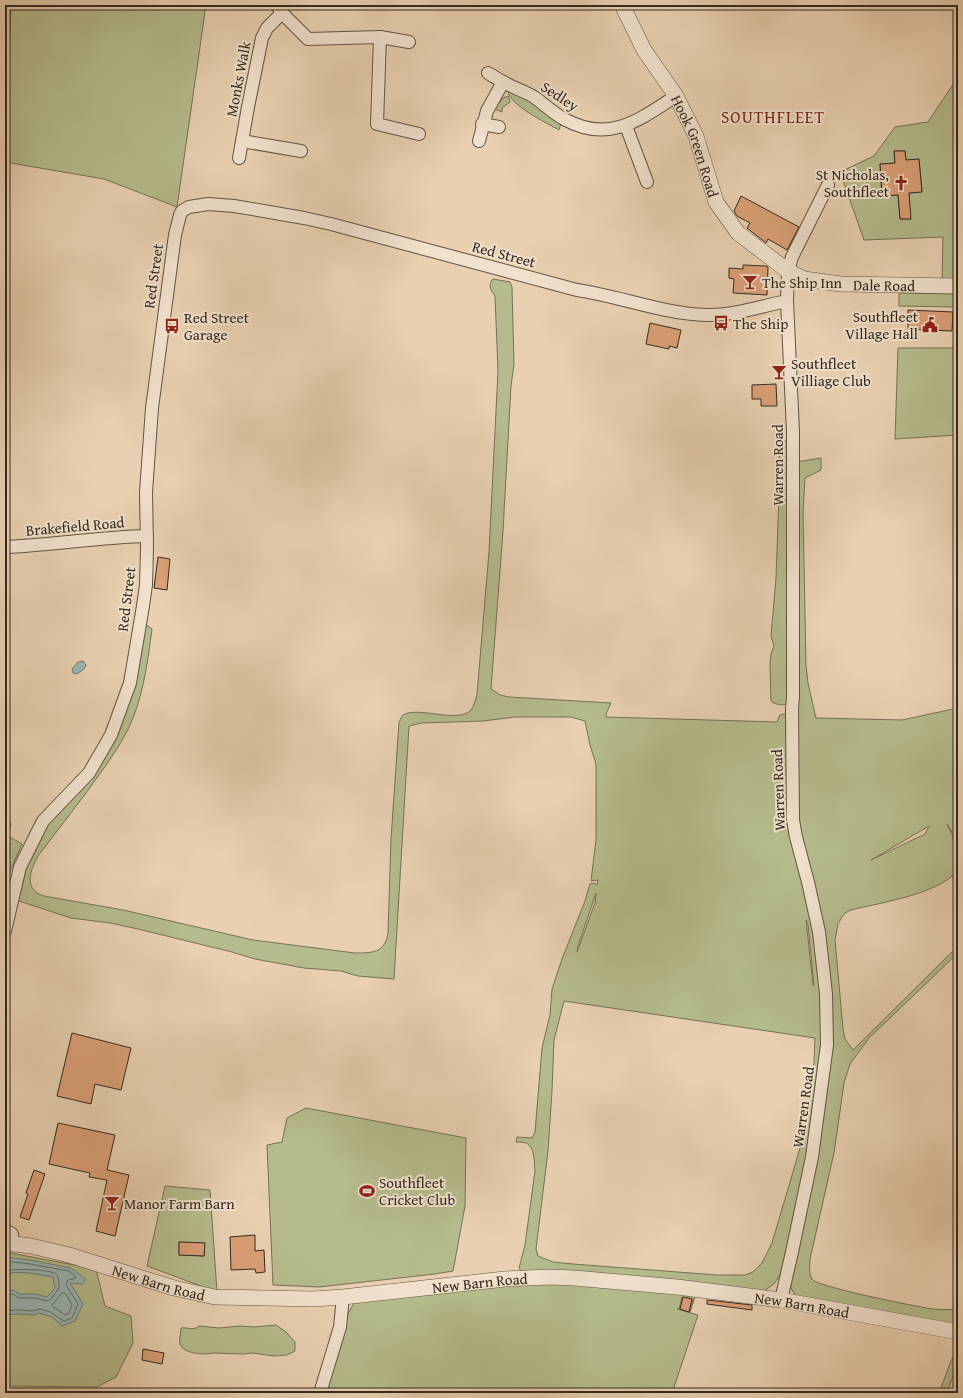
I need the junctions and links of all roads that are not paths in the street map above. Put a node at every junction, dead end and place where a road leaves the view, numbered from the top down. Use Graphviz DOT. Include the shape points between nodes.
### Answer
graph roads {
  1 [pos="622,5"];
  2 [pos="279,9"];
  3 [pos="380,37"];
  4 [pos="409,42"];
  5 [pos="488,73"];
  6 [pos="503,82"];
  7 [pos="676,96"];
  8 [pos="482,124"];
  9 [pos="626,126"];
  10 [pos="499,127"];
  11 [pos="419,134"];
  12 [pos="242,141"];
  13 [pos="479,141"];
  14 [pos="301,151"];
  15 [pos="239,158"];
  16 [pos="646,182"];
  17 [pos="828,185"];
  18 [pos="788,271"];
  19 [pos="958,286"];
  20 [pos="787,301"];
  21 [pos="147,536"];
  22 [pos="5,547"];
  23 [pos="5,931"];
  24 [pos="5,1230"];
  25 [pos="9,1243"];
  26 [pos="343,1297"];
  27 [pos="781,1300"];
  28 [pos="958,1332"];
  29 [pos="320,1393"];
  1 -- 7 [label="street, Hook Green Road" via="644,50"];
  2 -- 3 [label="street" via="308,39"];
  2 -- 12 [label="street, Monks Walk" via="262,38"];
  3 -- 4 [label="street"];
  3 -- 11 [label="street" via="377,124"];
  5 -- 6 [label="street, Sedley"];
  6 -- 8 [label="street"];
  6 -- 9 [label="street, Sedley" via="531,95 557,115 577,125 601,130"];
  7 -- 9 [label="street, Sedley"];
  7 -- 18 [label="street, Hook Green Road" via="696,136 716,202 738,233"];
  8 -- 10 [label="street"];
  8 -- 13 [label="street"];
  9 -- 16 [label="street"];
  12 -- 14 [label="street"];
  12 -- 15 [label="street, Monks Walk"];
  17 -- 18 [label="street, Warren Road" via="792,257"];
  18 -- 19 [label="street, Dale Road" via="804,279 821,282"];
  18 -- 20 [label="street, Warren Road"];
  20 -- 21 [label="street, Red Street" via="721,315 687,314 577,290 304,218 219,204 192,206 179,217 162,332 148,448"];
  20 -- 27 [label="street, Warren Road" via="793,432 793,820 819,932 826,994 828,1045 812,1157"];
  21 -- 22 [label="street, Brakefield Road"];
  21 -- 23 [label="street, Red Street" via="143,606 130,683 121,710 111,735 89,773 43,821 20,867"];
  24 -- 25 [label="street" via="12,1234"];
  25 -- 26 [label="street, New Barn Road" via="69,1255 174,1288 212,1296"];
  26 -- 27 [label="street, New Barn Road" via="505,1279 550,1277 677,1286"];
  26 -- 29 [label="street" via="338,1333"];
  27 -- 28 [label="street, New Barn Road"];
}
